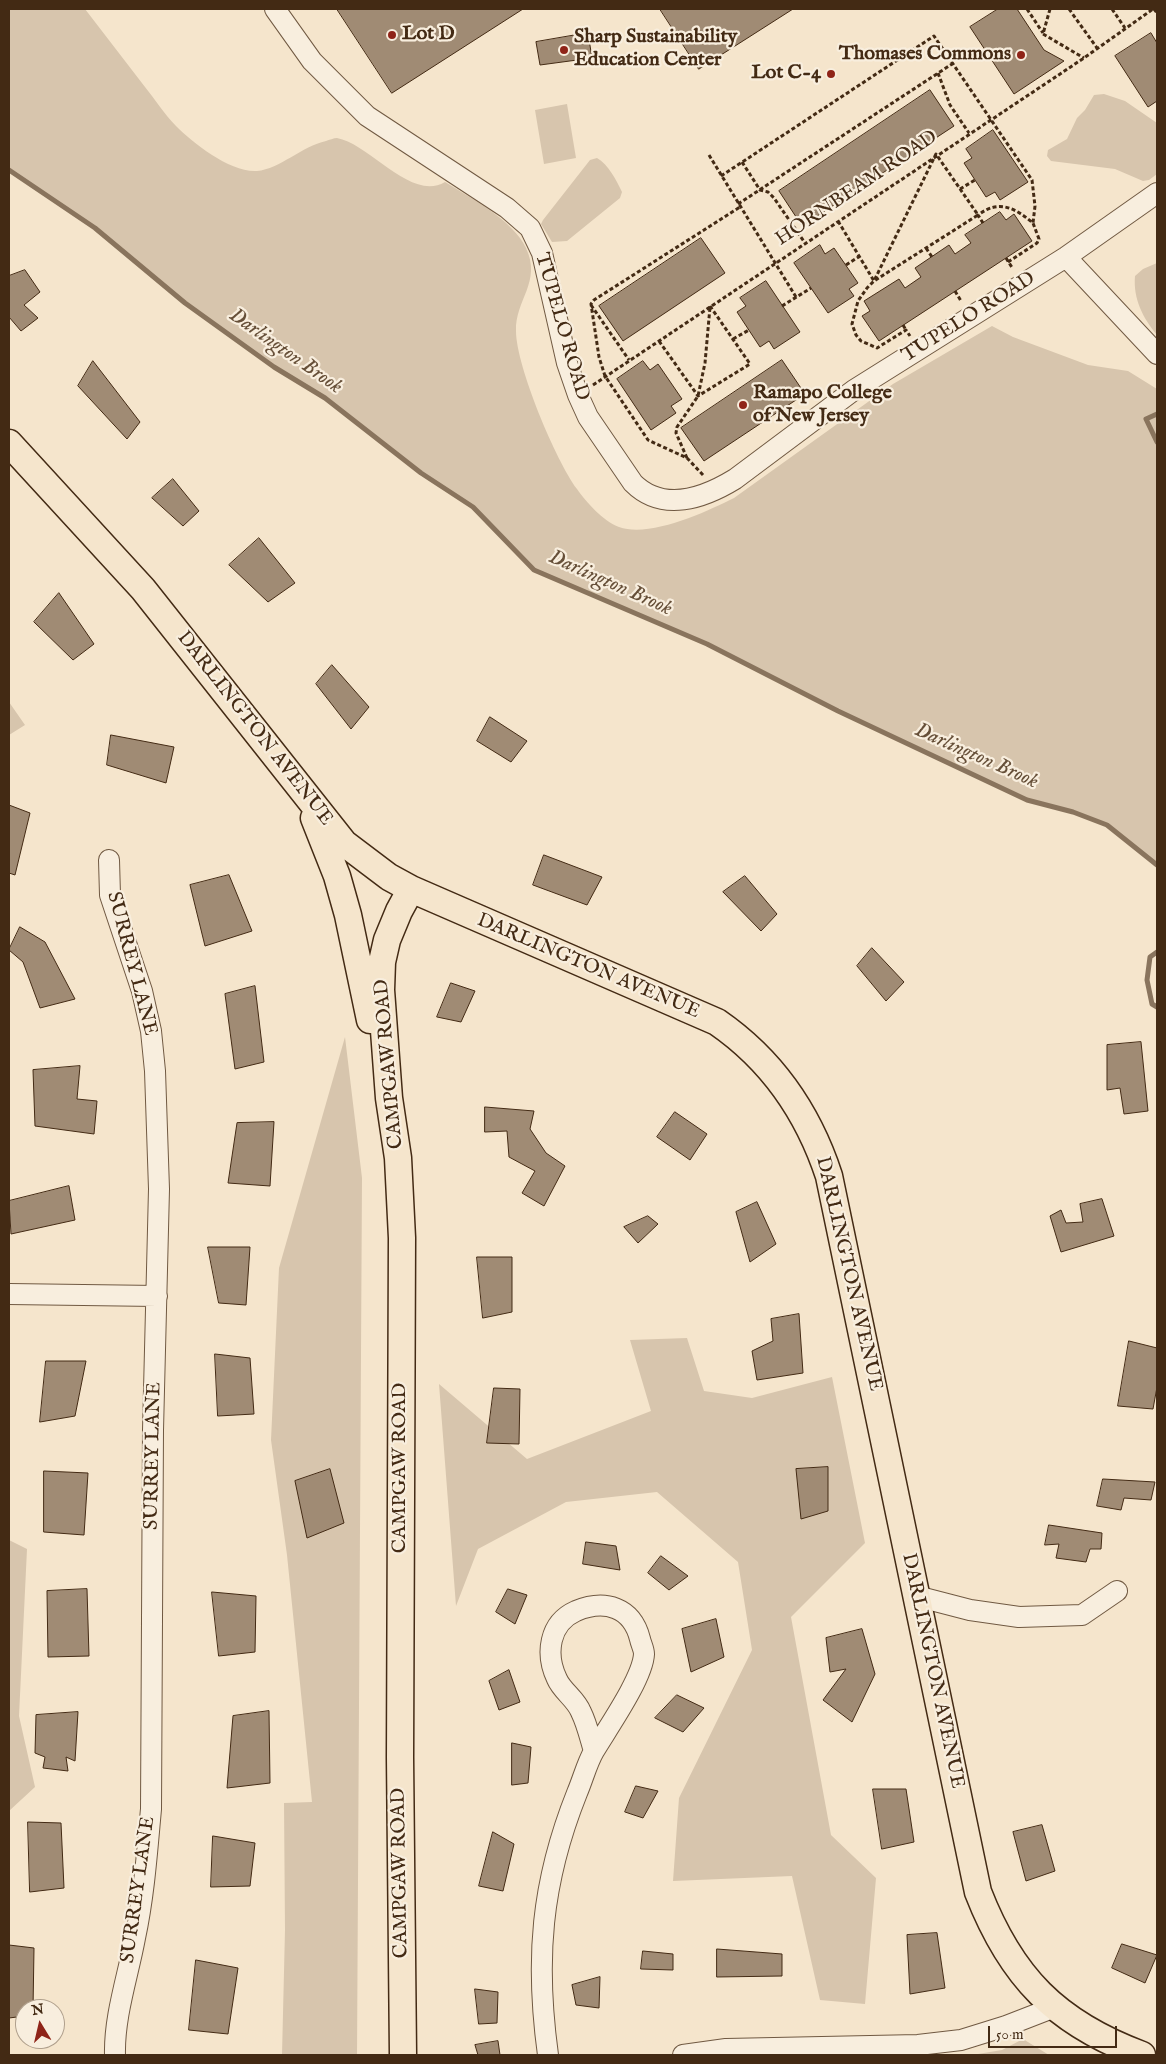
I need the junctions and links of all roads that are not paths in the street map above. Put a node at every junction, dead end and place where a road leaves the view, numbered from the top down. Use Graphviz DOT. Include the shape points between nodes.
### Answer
graph roads {
  1 [pos="274,9"];
  2 [pos="1157,193"];
  3 [pos="1066,257"];
  4 [pos="1157,354"];
  5 [pos="9,443"];
  6 [pos="301,787"];
  7 [pos="109,860"];
  8 [pos="412,889"];
  9 [pos="389,1098"];
  10 [pos="9,1294"];
  11 [pos="157,1296"];
  12 [pos="1117,1591"];
  13 [pos="916,1596"];
  14 [pos="594,1751"];
  15 [pos="1055,2007"];
  16 [pos="115,2055"];
  17 [pos="403,2055"];
  18 [pos="548,2055"];
  19 [pos="683,2055"];
  20 [pos="1142,2055"];
  1 -- 3 [label="street, TUPELO ROAD" via="312,61 367,116 507,208 530,228 542,253 567,363 588,417 640,490 662,500 674,501 710,492 735,479 854,390"];
  2 -- 3 [label="street, TUPELO ROAD"];
  3 -- 4 [label="street"];
  5 -- 6 [label="main road, DARLINGTON AVENUE" via="143,589"];
  6 -- 8 [label="main road, DARLINGTON AVENUE" via="344,843 389,877"];
  6 -- 9 [label="main road" via="337,876"];
  7 -- 11 [label="street, SURREY LANE" via="110,895 142,991 154,1063 159,1189"];
  8 -- 9 [label="main road, CAMPGAW ROAD" via="399,910 382,962"];
  8 -- 13 [label="main road, DARLINGTON AVENUE" via="717,1022 763,1060 788,1091 820,1148 829,1176"];
  9 -- 17 [label="main road, CAMPGAW ROAD" via="398,1158 402,1238 400,1757"];
  10 -- 11 [label="street"];
  11 -- 16 [label="street, SURREY LANE" via="151,1809 146,1870"];
  12 -- 13 [label="street" via="1082,1614 1019,1617 970,1610"];
  13 -- 15 [label="main road, DARLINGTON AVENUE" via="978,1892 990,1924 1005,1950 1022,1975"];
  14 -- 14 [label="street" via="636,1679 644,1654 636,1625 616,1607 590,1606 571,1614 556,1626 550,1644 557,1680 581,1710"];
  14 -- 18 [label="street" via="571,1808 551,1873 540,1965 541,2006"];
  15 -- 19 [label="street" via="1006,2026 952,2041 918,2045 726,2049"];
  15 -- 20 [label="main road, DARLINGTON AVENUE" via="1102,2039"];
}
